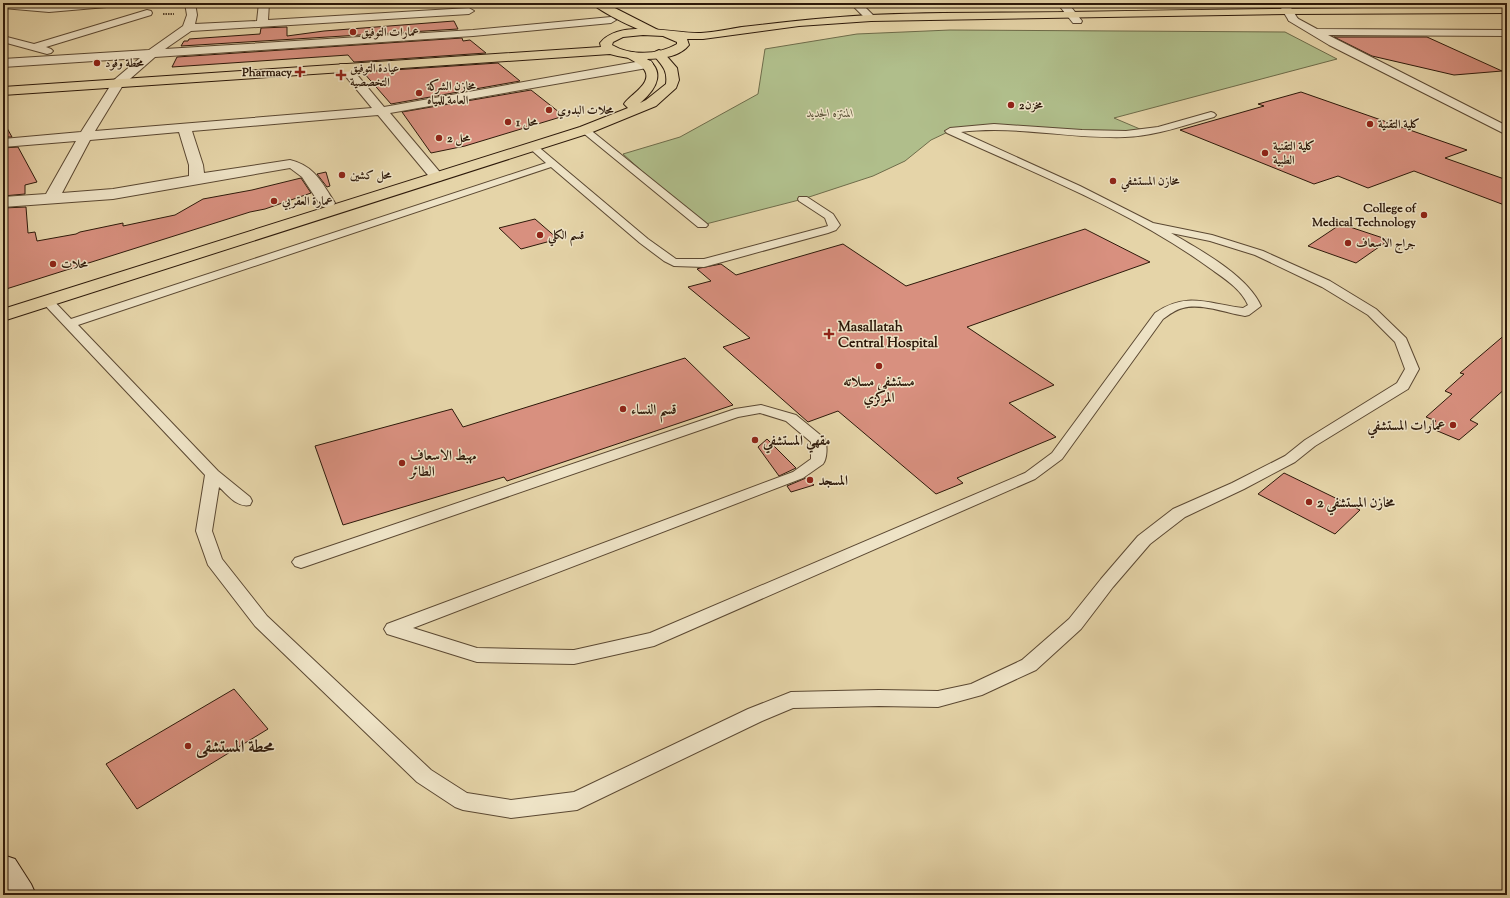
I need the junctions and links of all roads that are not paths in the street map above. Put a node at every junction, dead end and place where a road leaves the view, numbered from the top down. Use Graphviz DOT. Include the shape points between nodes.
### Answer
graph roads {
  1 [pos="118,3"];
  2 [pos="190,3"];
  3 [pos="264,3"];
  4 [pos="597,3"];
  5 [pos="855,3"];
  6 [pos="1062,3"];
  7 [pos="1266,3"];
  8 [pos="1296,3"];
  9 [pos="3,5"];
  10 [pos="586,6"];
  11 [pos="49,9"];
  12 [pos="1507,10"];
  13 [pos="1288,11"];
  14 [pos="1350,12"];
  15 [pos="147,13"];
  16 [pos="1235,13"];
  17 [pos="1093,14"];
  18 [pos="1049,15"];
  19 [pos="18,17"];
  20 [pos="1507,17"];
  21 [pos="470,18"];
  22 [pos="870,18"];
  23 [pos="1074,18"];
  24 [pos="309,20"];
  25 [pos="611,20"];
  26 [pos="262,22"];
  27 [pos="188,28"];
  28 [pos="654,32"];
  29 [pos="1313,32"];
  30 [pos="1507,33"];
  31 [pos="623,34"];
  32 [pos="676,36"];
  33 [pos="3,39"];
  34 [pos="303,43"];
  35 [pos="35,47"];
  36 [pos="609,47"];
  37 [pos="678,49"];
  38 [pos="151,54"];
  39 [pos="659,54"];
  40 [pos="631,55"];
  41 [pos="69,59"];
  42 [pos="3,63"];
  43 [pos="646,64"];
  44 [pos="344,67"];
  45 [pos="120,81"];
  46 [pos="3,87"];
  47 [pos="3,91"];
  48 [pos="382,111"];
  49 [pos="1211,115"];
  50 [pos="184,127"];
  51 [pos="585,130"];
  52 [pos="1507,131"];
  53 [pos="86,135"];
  54 [pos="3,143"];
  55 [pos="529,144"];
  56 [pos="551,164"];
  57 [pos="434,174"];
  58 [pos="198,178"];
  59 [pos="51,199"];
  60 [pos="802,199"];
  61 [pos="3,202"];
  62 [pos="327,203"];
  63 [pos="702,225"];
  64 [pos="1150,226"];
  65 [pos="45,298"];
  66 [pos="3,306"];
  67 [pos="3,315"];
  68 [pos="69,324"];
  69 [pos="213,474"];
  70 [pos="244,501"];
  71 [pos="301,562"];
  72 [pos="3,870"];
  73 [pos="19,895"];
  1 -- 11 [label="street"];
  2 -- 27 [label="street" via="192,15"];
  3 -- 26 [label="street"];
  4 -- 28 [label="main road"];
  5 -- 22 [label="street"];
  6 -- 17 [label="main road"];
  6 -- 18 [label="main road"];
  6 -- 23 [label="street"];
  7 -- 16 [label="main road"];
  8 -- 14 [label="main road"];
  9 -- 11 [label="street"];
  10 -- 25 [label="main road"];
  11 -- 19 [label="street"];
  12 -- 14 [label="main road"];
  13 -- 14 [label="main road"];
  13 -- 16 [label="main road"];
  13 -- 20 [label="main road"];
  13 -- 23 [label="main road"];
  13 -- 29 [label="street"];
  15 -- 35 [label="street"];
  16 -- 17 [label="main road"];
  17 -- 23 [label="main road"];
  18 -- 22 [label="main road"];
  18 -- 23 [label="main road"];
  21 -- 24 [label="street"];
  21 -- 25 [label="street"];
  21 -- 34 [label="street"];
  22 -- 32 [label="main road" via="799,23 703,36"];
  23 -- 37 [label="main road" via="858,25 768,34"];
  24 -- 26 [label="street"];
  24 -- 34 [label="street"];
  25 -- 31 [label="main road"];
  26 -- 27 [label="street"];
  27 -- 38 [label="street"];
  28 -- 31 [label="main road"];
  28 -- 32 [label="main road"];
  29 -- 30 [label="street"];
  29 -- 52 [label="street"];
  31 -- 36 [label="main road" via="614,37"];
  32 -- 37 [label="main road" via="682,40 683,45"];
  33 -- 35 [label="street"];
  34 -- 38 [label="street"];
  35 -- 41 [label="street"];
  36 -- 40 [label="main road"];
  36 -- 44 [label="main road"];
  36 -- 45 [label="main road"];
  37 -- 39 [label="main road"];
  38 -- 41 [label="street"];
  38 -- 45 [label="street"];
  39 -- 40 [label="main road"];
  39 -- 51 [label="main road" via="674,74 672,86 651,103"];
  40 -- 43 [label="main road"];
  41 -- 42 [label="street"];
  43 -- 48 [label="street"];
  43 -- 55 [label="main road" via="652,72 653,79 648,89 637,99 612,112"];
  44 -- 45 [label="main road"];
  44 -- 48 [label="street"];
  45 -- 46 [label="main road"];
  45 -- 47 [label="main road"];
  45 -- 53 [label="street"];
  48 -- 50 [label="street"];
  48 -- 57 [label="street"];
  49 -- 64 [label="lane" via="1147,132 1125,134 969,127 950,131 1084,192"];
  50 -- 53 [label="street"];
  50 -- 58 [label="street"];
  51 -- 55 [label="main road"];
  51 -- 63 [label="lane"];
  53 -- 54 [label="street"];
  53 -- 59 [label="street"];
  55 -- 56 [label="lane"];
  55 -- 57 [label="main road"];
  56 -- 60 [label="lane" via="644,241 674,262 704,263 832,228 834,224 829,216"];
  56 -- 68 [label="lane"];
  57 -- 62 [label="main road"];
  57 -- 65 [label="main road"];
  58 -- 59 [label="street" via="113,194"];
  58 -- 62 [label="street" via="297,165 305,170"];
  59 -- 61 [label="street"];
  62 -- 65 [label="main road"];
  64 -- 69 [label="lane" via="1212,238 1259,252 1326,284 1372,312 1401,341 1412,369 1402,386 1310,443 1290,459 1173,518 1144,540 1075,624 1029,665 974,690 938,699 791,700 754,715 578,801 511,809 463,801 424,776 261,621 214,561 204,531"];
  64 -- 71 [label="lane" via="1207,260 1241,287 1255,306 1245,312 1205,303 1186,303 1165,310 1057,456 1030,476 654,639 574,657 477,655 393,629 798,475 818,461 819,441 791,418 761,408 735,413"];
  65 -- 66 [label="main road"];
  65 -- 67 [label="main road"];
  65 -- 68 [label="lane"];
  68 -- 69 [label="lane"];
  69 -- 70 [label="lane"];
  72 -- 73 [label="street"];
}
